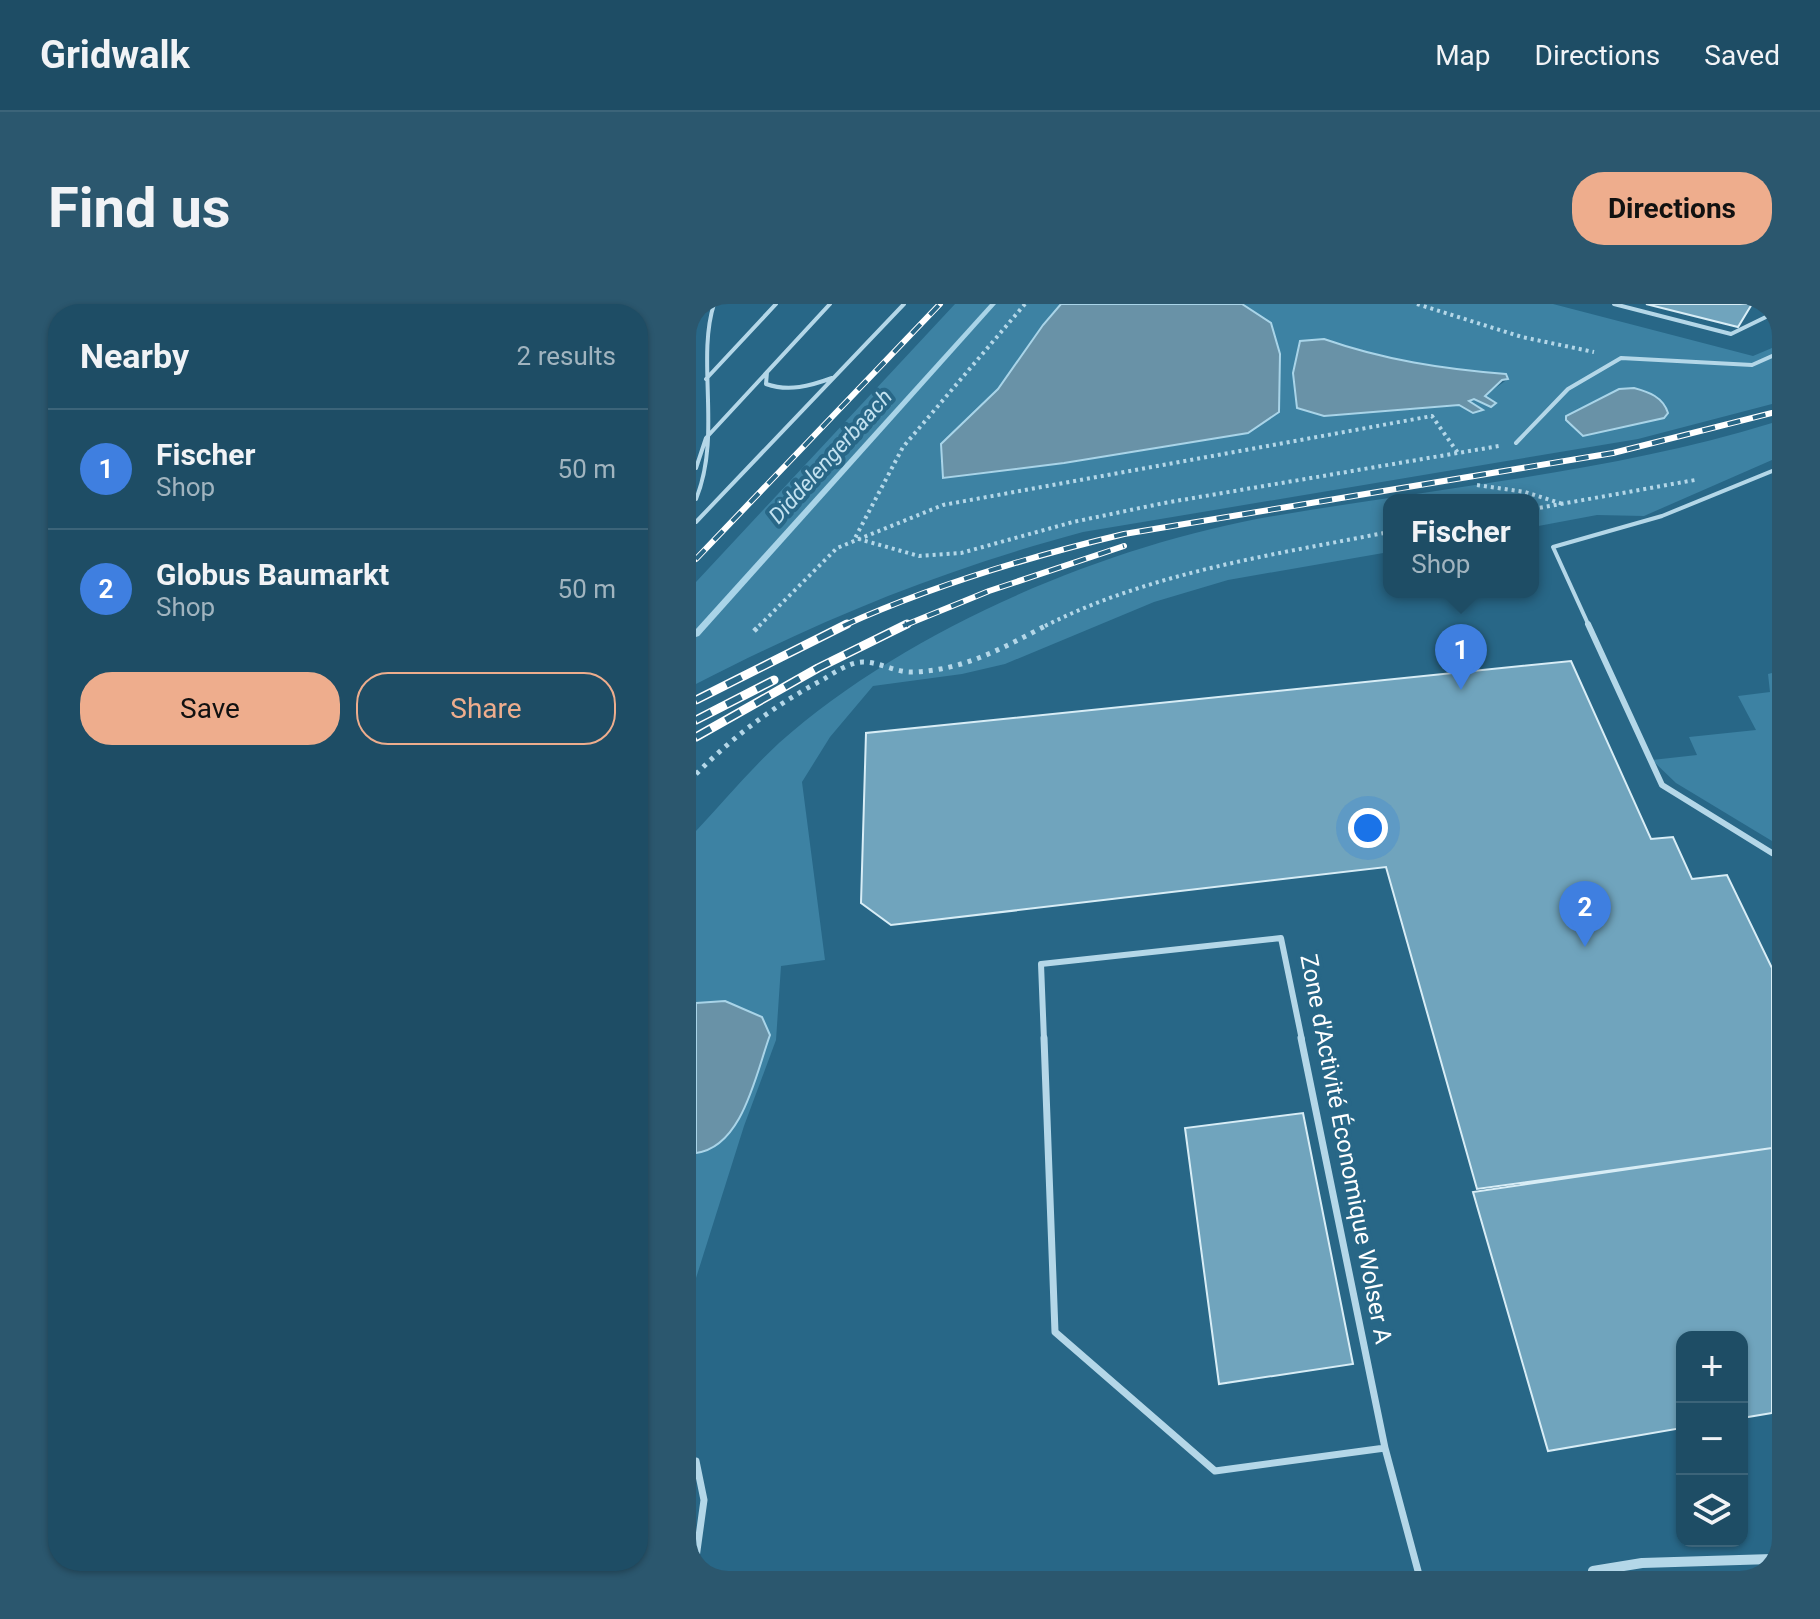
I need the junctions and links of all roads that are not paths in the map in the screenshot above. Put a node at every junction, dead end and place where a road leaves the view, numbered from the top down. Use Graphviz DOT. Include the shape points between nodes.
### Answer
graph roads {
  1 [pos="714,304"];
  2 [pos="776,304"];
  3 [pos="830,304"];
  4 [pos="904,304"];
  5 [pos="1614,304"];
  6 [pos="1772,314"];
  7 [pos="696,347"];
  8 [pos="705,352"];
  9 [pos="1772,356"];
  10 [pos="767,372"];
  11 [pos="833,378"];
  12 [pos="706,379"];
  13 [pos="706,438"];
  14 [pos="1516,443"];
  15 [pos="696,468"];
  16 [pos="1772,471"];
  17 [pos="696,499"];
  18 [pos="696,522"];
  19 [pos="1772,853"];
  20 [pos="1385,1448"];
  21 [pos="696,1461"];
  22 [pos="696,1558"];
  23 [pos="1772,1559"];
  24 [pos="1418,1571"];
  25 [pos="1593,1571"];
  1 -- 8 [label="lane" via="705,324"];
  2 -- 12 [label="lane"];
  3 -- 10 [label="lane"];
  4 -- 11 [label="lane"];
  5 -- 6 [label="lane" via="1731,334"];
  7 -- 8 [label="lane"];
  8 -- 12 [label="lane"];
  9 -- 14 [label="lane" via="1752,365 1621,358 1568,389"];
  10 -- 11 [label="lane" via="766,384 778,390"];
  10 -- 13 [label="lane"];
  11 -- 18 [label="lane"];
  12 -- 13 [label="lane"];
  13 -- 15 [label="lane"];
  13 -- 17 [label="lane"];
  16 -- 19 [label="lane" via="1662,516 1553,547 1662,785"];
  20 -- 20 [label="lane, Zone d'Activité Économique Wolser A" via="1281,938 1041,964 1055,1332 1215,1471"];
  20 -- 24 [label="lane, Zone d'Activité Économique Wolser A"];
  21 -- 22 [label="lane" via="704,1500"];
  23 -- 25 [label="street" via="1642,1563"];
}
